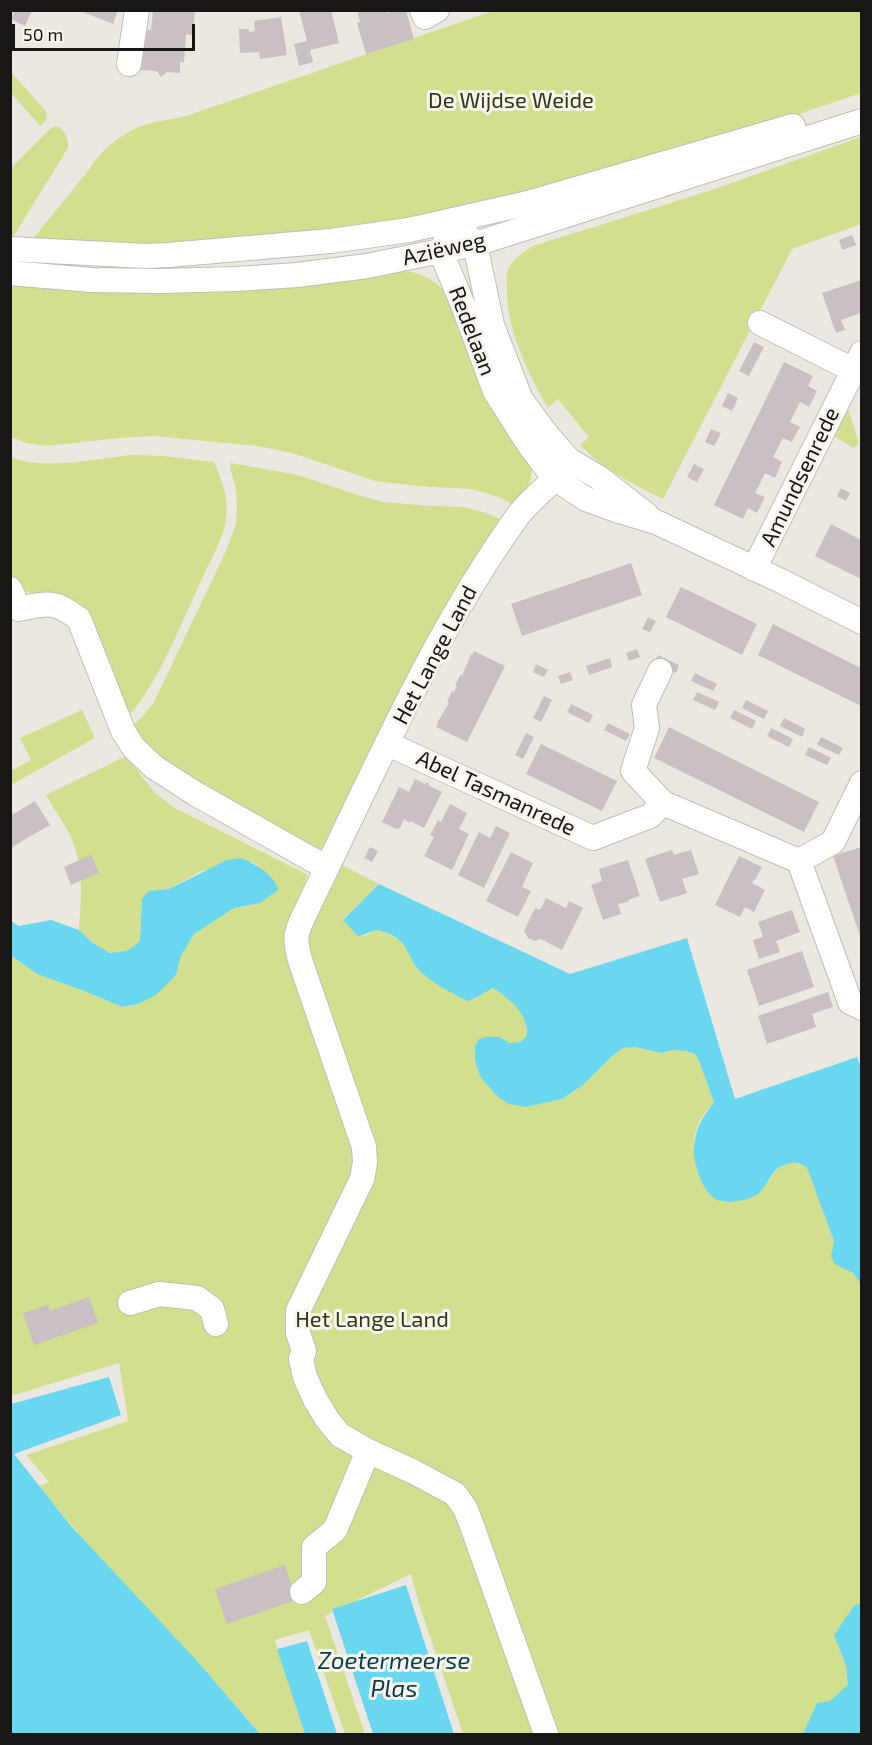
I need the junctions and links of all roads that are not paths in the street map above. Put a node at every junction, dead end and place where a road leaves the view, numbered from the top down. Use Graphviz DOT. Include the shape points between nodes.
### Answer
graph roads {
  1 [pos="137,10"];
  2 [pos="422,10"];
  3 [pos="437,10"];
  4 [pos="129,64"];
  5 [pos="861,105"];
  6 [pos="861,121"];
  7 [pos="454,220"];
  8 [pos="475,244"];
  9 [pos="10,249"];
  10 [pos="441,252"];
  11 [pos="10,273"];
  12 [pos="760,323"];
  13 [pos="857,361"];
  14 [pos="569,460"];
  15 [pos="554,478"];
  16 [pos="656,522"];
  17 [pos="754,569"];
  18 [pos="12,596"];
  19 [pos="861,622"];
  20 [pos="660,671"];
  21 [pos="388,744"];
  22 [pos="861,783"];
  23 [pos="663,803"];
  24 [pos="799,861"];
  25 [pos="327,868"];
  26 [pos="861,1008"];
  27 [pos="130,1303"];
  28 [pos="216,1324"];
  29 [pos="368,1451"];
  30 [pos="302,1592"];
  31 [pos="546,1734"];
  1 -- 4 [label="street"];
  2 -- 3 [label="street" via="425,17"];
  5 -- 7 [label="street, Aziëweg" via="528,203"];
  6 -- 8 [label="street, Aziëweg"];
  7 -- 8 [label="street, Redelaan"];
  7 -- 9 [label="street, Aziëweg" via="331,241 168,255"];
  7 -- 10 [label="street"];
  8 -- 10 [label="street, Aziëweg"];
  8 -- 14 [label="street, Redelaan" via="492,325 521,400"];
  10 -- 11 [label="street, Aziëweg" via="367,266 236,279 91,280"];
  10 -- 15 [label="street, Redelaan" via="495,391"];
  12 -- 13 [label="street"];
  13 -- 17 [label="street, Amundsenrede"];
  14 -- 15 [label="street, Het Lange Land"];
  14 -- 16 [label="street, Redelaan"];
  15 -- 16 [label="street, Redelaan" via="586,499"];
  15 -- 21 [label="street, Het Lange Land" via="519,515 485,564 453,617"];
  16 -- 17 [label="street, Redelaan"];
  17 -- 19 [label="street, Redelaan"];
  18 -- 25 [label="street" via="20,609 47,603 79,619 123,730 134,748 154,767"];
  20 -- 23 [label="street" via="644,705 647,728 633,771"];
  21 -- 23 [label="street, Abel Tasmanrede" via="593,838 650,816"];
  21 -- 25 [label="street, Het Lange Land"];
  22 -- 24 [label="street" via="833,842"];
  23 -- 24 [label="street"];
  24 -- 26 [label="street" via="850,1002"];
  25 -- 29 [label="street, Het Lange Land" via="295,939 364,1147 365,1163 362,1179 297,1311 297,1320 305,1377 315,1399 340,1435"];
  27 -- 28 [label="street" via="159,1294 197,1298 212,1309"];
  29 -- 30 [label="street" via="335,1530 314,1547 314,1582"];
  29 -- 31 [label="street, Het Lange Land" via="456,1494 465,1508"];
}
